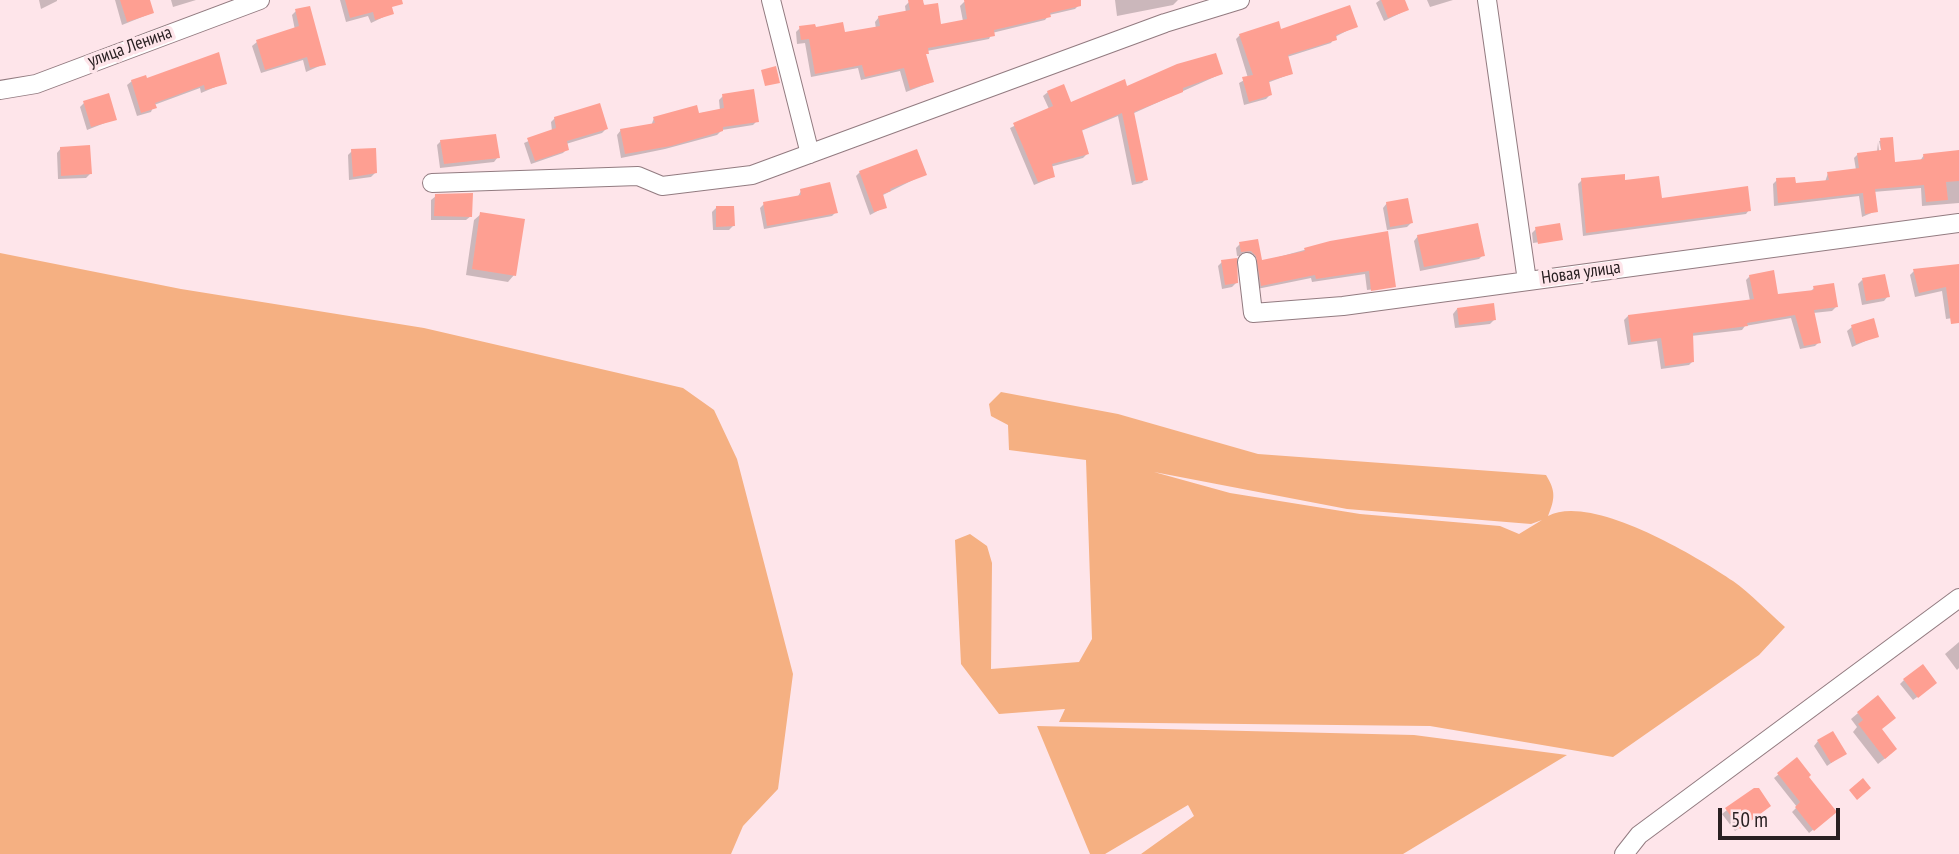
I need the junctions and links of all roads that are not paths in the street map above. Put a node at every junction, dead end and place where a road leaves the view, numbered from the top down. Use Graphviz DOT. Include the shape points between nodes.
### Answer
graph roads {
  1 [pos="260,0"];
  2 [pos="771,0"];
  3 [pos="1240,0"];
  4 [pos="1487,0"];
  5 [pos="0,90"];
  6 [pos="810,154"];
  7 [pos="432,184"];
  8 [pos="1959,223"];
  9 [pos="1247,262"];
  10 [pos="1527,281"];
  11 [pos="1959,598"];
  12 [pos="1624,854"];
  1 -- 5 [label="street, улица Ленина" via="36,84"];
  2 -- 6 [label="street"];
  3 -- 6 [label="street"];
  4 -- 10 [label="street"];
  6 -- 7 [label="street" via="752,175 662,186 638,176"];
  8 -- 10 [label="street, Новая улица"];
  9 -- 10 [label="street, Новая улица" via="1253,313"];
  11 -- 12 [label="street" via="1639,835"];
}
